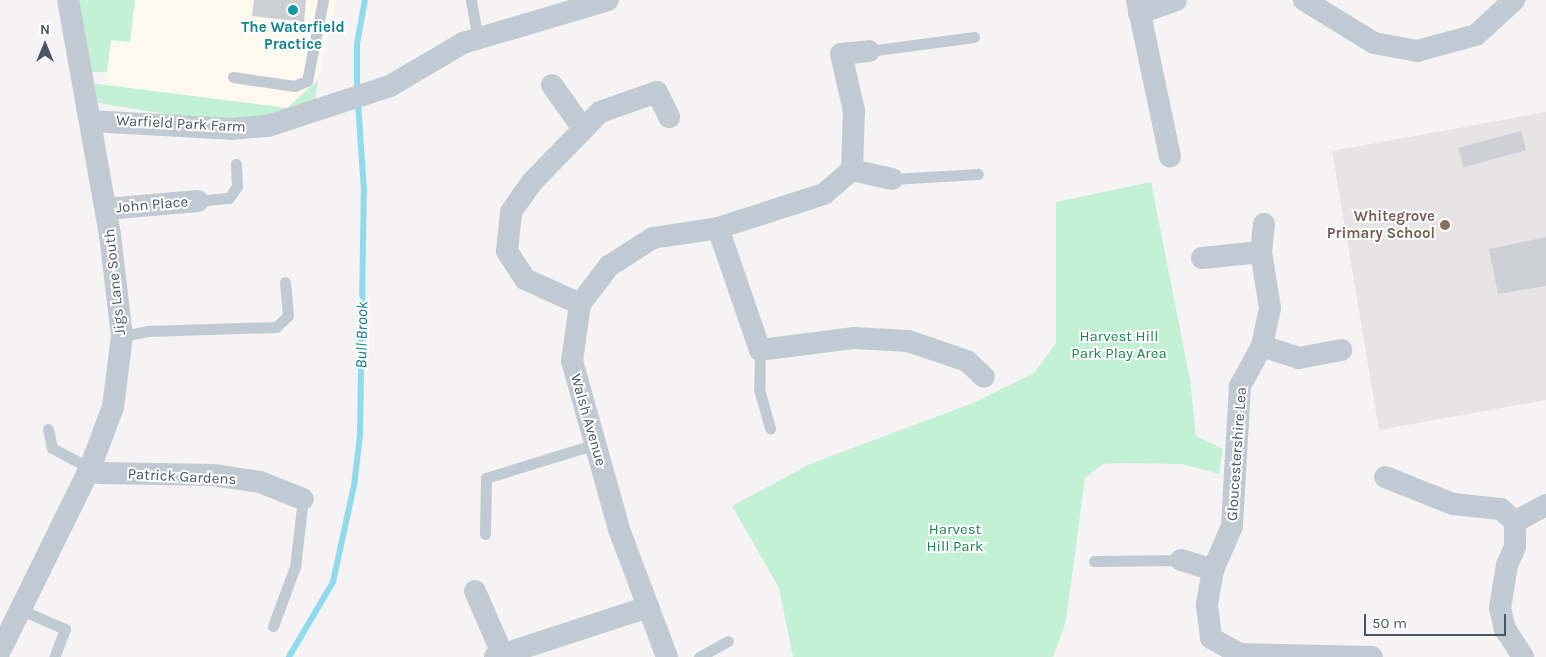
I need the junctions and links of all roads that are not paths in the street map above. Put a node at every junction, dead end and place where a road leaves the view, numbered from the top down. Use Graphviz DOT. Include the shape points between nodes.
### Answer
graph roads {
  1 [pos="68,0"];
  2 [pos="324,0"];
  3 [pos="471,0"];
  4 [pos="608,0"];
  5 [pos="1176,0"];
  6 [pos="1304,0"];
  7 [pos="1514,0"];
  8 [pos="1138,6"];
  9 [pos="974,37"];
  10 [pos="478,38"];
  11 [pos="869,51"];
  12 [pos="233,77"];
  13 [pos="552,85"];
  14 [pos="669,118"];
  15 [pos="90,121"];
  16 [pos="582,127"];
  17 [pos="1170,157"];
  18 [pos="236,164"];
  19 [pos="852,170"];
  20 [pos="978,174"];
  21 [pos="892,179"];
  22 [pos="198,201"];
  23 [pos="106,209"];
  24 [pos="1264,224"];
  25 [pos="718,228"];
  26 [pos="1261,252"];
  27 [pos="1202,258"];
  28 [pos="285,282"];
  29 [pos="580,304"];
  30 [pos="122,336"];
  31 [pos="1262,346"];
  32 [pos="760,350"];
  33 [pos="1341,350"];
  34 [pos="984,377"];
  35 [pos="770,428"];
  36 [pos="48,429"];
  37 [pos="596,444"];
  38 [pos="90,468"];
  39 [pos="1385,477"];
  40 [pos="303,499"];
  41 [pos="1546,505"];
  42 [pos="1515,522"];
  43 [pos="484,534"];
  44 [pos="1181,560"];
  45 [pos="1094,561"];
  46 [pos="1213,570"];
  47 [pos="475,591"];
  48 [pos="648,607"];
  49 [pos="19,609"];
  50 [pos="273,626"];
  51 [pos="2,641"];
  52 [pos="728,641"];
  53 [pos="498,654"];
  54 [pos="1514,655"];
  55 [pos="54,657"];
  56 [pos="667,657"];
  57 [pos="699,657"];
  58 [pos="1372,657"];
  1 -- 15 [label="street, Jigs Lane South"];
  2 -- 12 [label="lane" via="307,81 294,86"];
  3 -- 10 [label="lane"];
  4 -- 10 [label="street, Warfield Park Farm"];
  5 -- 8 [label="street"];
  6 -- 7 [label="street" via="1374,43 1417,51 1476,35"];
  8 -- 17 [label="street"];
  9 -- 11 [label="lane"];
  10 -- 15 [label="street, Warfield Park Farm" via="390,86 268,126 231,129"];
  11 -- 19 [label="street" via="841,54 854,111"];
  13 -- 16 [label="street"];
  14 -- 16 [label="street" via="657,92 600,112"];
  15 -- 23 [label="street, Jigs Lane South"];
  16 -- 29 [label="street" via="511,212 507,251 525,279"];
  18 -- 22 [label="lane" via="237,186 229,198"];
  19 -- 21 [label="street"];
  19 -- 25 [label="street, Walsh Avenue" via="824,194"];
  20 -- 21 [label="lane"];
  22 -- 23 [label="street, John Place"];
  23 -- 30 [label="street, Jigs Lane South"];
  24 -- 26 [label="street, Gloucestershire Lea"];
  25 -- 29 [label="street, Walsh Avenue" via="652,238 609,266"];
  25 -- 32 [label="street"];
  26 -- 27 [label="street"];
  26 -- 31 [label="street, Gloucestershire Lea" via="1270,308"];
  28 -- 30 [label="lane" via="288,316 276,327 148,330"];
  29 -- 37 [label="street, Walsh Avenue" via="572,361"];
  30 -- 38 [label="street, Jigs Lane South" via="113,407"];
  31 -- 33 [label="street" via="1299,358"];
  31 -- 46 [label="street, Gloucestershire Lea" via="1240,386 1232,526"];
  32 -- 34 [label="street" via="854,338 908,341 967,361"];
  32 -- 35 [label="lane" via="759,389"];
  36 -- 38 [label="lane" via="52,448"];
  37 -- 43 [label="lane" via="486,478"];
  37 -- 48 [label="street, Walsh Avenue" via="619,529"];
  38 -- 40 [label="street, Patrick Gardens" via="100,473 213,475 260,482"];
  38 -- 49 [label="street, Jigs Lane South"];
  39 -- 42 [label="street" via="1453,504 1501,509"];
  40 -- 50 [label="lane" via="295,567"];
  41 -- 42 [label="street"];
  42 -- 54 [label="street" via="1515,547 1506,565 1500,608"];
  44 -- 45 [label="lane"];
  44 -- 46 [label="street"];
  46 -- 58 [label="street, Gloucestershire Lea" via="1207,605 1212,638 1240,654"];
  47 -- 53 [label="street"];
  48 -- 53 [label="street"];
  48 -- 56 [label="street, Walsh Avenue"];
  49 -- 51 [label="street, Jigs Lane South"];
  49 -- 55 [label="lane" via="65,629"];
  52 -- 57 [label="lane"];
}
